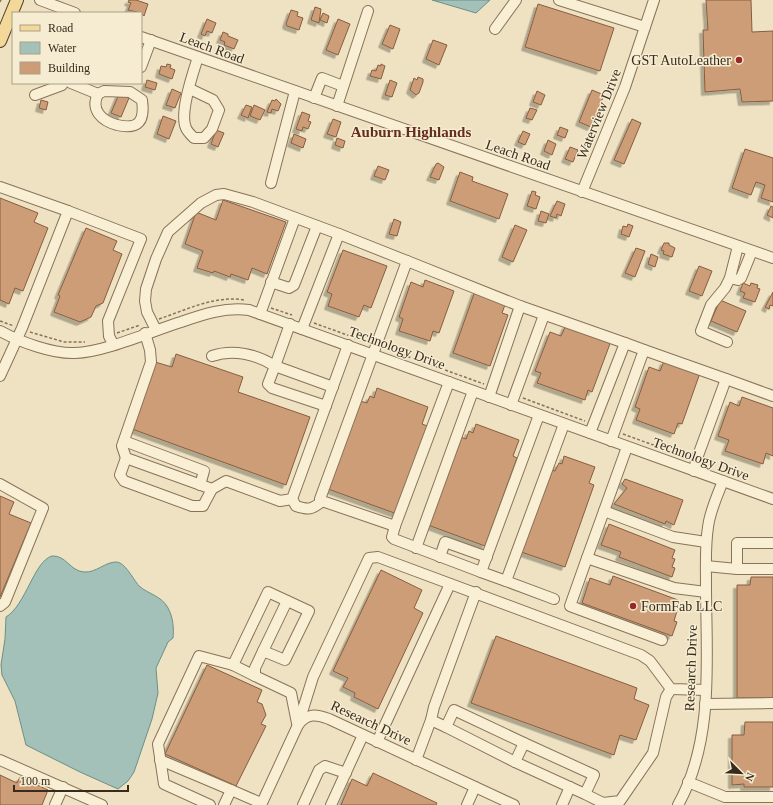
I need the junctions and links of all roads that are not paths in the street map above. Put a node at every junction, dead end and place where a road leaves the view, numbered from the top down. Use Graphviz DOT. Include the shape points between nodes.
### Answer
graph roads {
  1 [pos="17,0"];
  2 [pos="40,0"];
  3 [pos="516,0"];
  4 [pos="559,0"];
  5 [pos="654,0"];
  6 [pos="368,11"];
  7 [pos="12,12"];
  8 [pos="12,12"];
  9 [pos="47,12"];
  10 [pos="72,12"];
  11 [pos="645,27"];
  12 [pos="495,29"];
  13 [pos="146,39"];
  14 [pos="0,41"];
  15 [pos="198,58"];
  16 [pos="142,61"];
  17 [pos="63,84"];
  18 [pos="73,84"];
  19 [pos="343,86"];
  20 [pos="132,88"];
  21 [pos="190,90"];
  22 [pos="295,92"];
  23 [pos="98,94"];
  24 [pos="35,95"];
  25 [pos="314,98"];
  26 [pos="337,106"];
  27 [pos="271,183"];
  28 [pos="0,187"];
  29 [pos="582,192"];
  30 [pos="68,211"];
  31 [pos="295,218"];
  32 [pos="317,226"];
  33 [pos="339,234"];
  34 [pos="738,246"];
  35 [pos="752,251"];
  36 [pos="773,258"];
  37 [pos="407,261"];
  38 [pos="730,278"];
  39 [pos="271,282"];
  40 [pos="520,306"];
  41 [pos="262,309"];
  42 [pos="544,315"];
  43 [pos="290,324"];
  44 [pos="304,324"];
  45 [pos="153,326"];
  46 [pos="2,333"];
  47 [pos="145,333"];
  48 [pos="17,338"];
  49 [pos="111,340"];
  50 [pos="727,342"];
  51 [pos="625,343"];
  52 [pos="348,345"];
  53 [pos="374,350"];
  54 [pos="644,350"];
  55 [pos="212,356"];
  56 [pos="275,366"];
  57 [pos="0,376"];
  58 [pos="726,379"];
  59 [pos="449,382"];
  60 [pos="333,387"];
  61 [pos="473,390"];
  62 [pos="490,392"];
  63 [pos="773,396"];
  64 [pos="513,400"];
  65 [pos="326,406"];
  66 [pos="539,415"];
  67 [pos="564,424"];
  68 [pos="592,429"];
  69 [pos="613,436"];
  70 [pos="124,441"];
  71 [pos="627,447"];
  72 [pos="126,458"];
  73 [pos="695,466"];
  74 [pos="723,482"];
  75 [pos="0,484"];
  76 [pos="200,485"];
  77 [pos="212,489"];
  78 [pos="773,498"];
  79 [pos="292,499"];
  80 [pos="322,501"];
  81 [pos="604,512"];
  82 [pos="396,526"];
  83 [pos="706,542"];
  84 [pos="773,543"];
  85 [pos="416,548"];
  86 [pos="440,557"];
  87 [pos="487,557"];
  88 [pos="587,558"];
  89 [pos="706,566"];
  90 [pos="737,569"];
  91 [pos="773,569"];
  92 [pos="481,572"];
  93 [pos="506,581"];
  94 [pos="450,584"];
  95 [pos="476,592"];
  96 [pos="706,592"];
  97 [pos="554,599"];
  98 [pos="288,601"];
  99 [pos="0,606"];
  100 [pos="662,640"];
  101 [pos="263,651"];
  102 [pos="233,665"];
  103 [pos="255,676"];
  104 [pos="671,689"];
  105 [pos="706,690"];
  106 [pos="705,704"];
  107 [pos="773,704"];
  108 [pos="431,720"];
  109 [pos="298,725"];
  110 [pos="446,727"];
  111 [pos="363,735"];
  112 [pos="377,742"];
  113 [pos="524,743"];
  114 [pos="0,760"];
  115 [pos="160,760"];
  116 [pos="416,760"];
  117 [pos="515,762"];
  118 [pos="346,773"];
  119 [pos="688,782"];
  120 [pos="63,787"];
  121 [pos="475,787"];
  122 [pos="570,787"];
  123 [pos="231,790"];
  124 [pos="585,794"];
  125 [pos="773,797"];
  126 [pos="261,804"];
  127 [pos="55,805"];
  128 [pos="102,805"];
  129 [pos="210,805"];
  130 [pos="224,805"];
  131 [pos="303,805"];
  132 [pos="331,805"];
  133 [pos="467,805"];
  134 [pos="514,805"];
  135 [pos="562,805"];
  136 [pos="678,805"];
  1 -- 8 [label="main road"];
  2 -- 9 [label="street"];
  2 -- 10 [label="street"];
  3 -- 12 [label="street"];
  4 -- 11 [label="street"];
  5 -- 11 [label="street, Waterview Drive"];
  6 -- 19 [label="street"];
  7 -- 14 [label="main road"];
  11 -- 29 [label="street, Waterview Drive" via="625,87"];
  13 -- 15 [label="street, Leach Road"];
  13 -- 16 [label="street"];
  15 -- 21 [label="street"];
  15 -- 22 [label="street, Leach Road"];
  17 -- 24 [label="street"];
  18 -- 23 [label="street"];
  19 -- 25 [label="street" via="322,78"];
  19 -- 26 [label="street"];
  20 -- 23 [label="street"];
  20 -- 23 [label="street" via="142,100 143,111 140,120 134,126 127,127 109,122 99,115 95,109"];
  21 -- 21 [label="street" via="184,114 186,128 194,138 204,138 220,110 213,100"];
  22 -- 25 [label="street, Leach Road"];
  22 -- 27 [label="street"];
  25 -- 26 [label="street, Leach Road"];
  26 -- 29 [label="street, Leach Road"];
  28 -- 30 [label="street"];
  29 -- 34 [label="street, Leach Road"];
  30 -- 48 [label="street"];
  30 -- 49 [label="street" via="141,240 108,321"];
  31 -- 32 [label="street"];
  31 -- 39 [label="street"];
  31 -- 45 [label="street" via="224,194 216,194 201,203 168,232 156,259 146,289 145,301"];
  32 -- 33 [label="street"];
  32 -- 39 [label="street" via="294,285 289,288"];
  33 -- 37 [label="street"];
  33 -- 44 [label="street"];
  34 -- 35 [label="street, Leach Road"];
  34 -- 38 [label="street"];
  35 -- 36 [label="street, Leach Road"];
  35 -- 38 [label="street" via="742,278"];
  37 -- 40 [label="street"];
  37 -- 53 [label="street"];
  38 -- 50 [label="street" via="711,306 701,331"];
  39 -- 41 [label="street"];
  40 -- 42 [label="street"];
  40 -- 62 [label="street"];
  41 -- 43 [label="street, Technology Drive"];
  41 -- 45 [label="street, Technology Drive" via="223,309"];
  42 -- 51 [label="street"];
  42 -- 64 [label="street"];
  43 -- 44 [label="street, Technology Drive"];
  43 -- 56 [label="street"];
  44 -- 52 [label="street, Technology Drive"];
  45 -- 47 [label="street, Technology Drive"];
  46 -- 48 [label="street, Technology Drive"];
  47 -- 49 [label="street, Technology Drive"];
  47 -- 70 [label="street" via="151,362"];
  48 -- 49 [label="street, Technology Drive" via="63,353 85,352"];
  48 -- 57 [label="street"];
  51 -- 54 [label="street"];
  51 -- 68 [label="street"];
  52 -- 53 [label="street, Technology Drive"];
  52 -- 60 [label="street"];
  53 -- 59 [label="street, Technology Drive"];
  53 -- 80 [label="street" via="320,499"];
  54 -- 58 [label="street"];
  54 -- 69 [label="street"];
  55 -- 56 [label="street" via="223,352 242,353"];
  56 -- 60 [label="street"];
  56 -- 65 [label="street" via="268,384 272,388"];
  58 -- 63 [label="street"];
  58 -- 73 [label="street"];
  59 -- 61 [label="street, Technology Drive"];
  59 -- 82 [label="street"];
  60 -- 65 [label="street"];
  61 -- 62 [label="street, Technology Drive"];
  61 -- 85 [label="street"];
  62 -- 64 [label="street, Technology Drive"];
  64 -- 66 [label="street, Technology Drive"];
  65 -- 79 [label="street"];
  66 -- 67 [label="street, Technology Drive"];
  66 -- 87 [label="street"];
  67 -- 68 [label="street, Technology Drive"];
  67 -- 93 [label="street"];
  68 -- 69 [label="street, Technology Drive"];
  69 -- 71 [label="street, Technology Drive"];
  70 -- 72 [label="street" via="122,446"];
  70 -- 76 [label="street" via="204,471"];
  71 -- 73 [label="street, Technology Drive"];
  71 -- 81 [label="street"];
  72 -- 76 [label="street"];
  72 -- 77 [label="street" via="120,475 124,481 192,506 203,506"];
  73 -- 74 [label="street, Technology Drive"];
  74 -- 78 [label="street, Technology Drive"];
  74 -- 83 [label="street, Research Drive" via="712,510"];
  75 -- 99 [label="street" via="43,508 5,602"];
  76 -- 77 [label="street"];
  77 -- 79 [label="street" via="226,481 280,501"];
  79 -- 80 [label="street" via="296,506 307,510 313,509"];
  80 -- 82 [label="street"];
  81 -- 83 [label="street" via="673,537"];
  81 -- 88 [label="street"];
  82 -- 85 [label="street" via="392,537 394,540"];
  83 -- 89 [label="street, Research Drive"];
  84 -- 90 [label="street" via="737,543"];
  85 -- 86 [label="street"];
  86 -- 87 [label="street" via="445,542"];
  86 -- 92 [label="street"];
  87 -- 92 [label="street"];
  88 -- 96 [label="street" via="674,588"];
  88 -- 100 [label="street" via="570,606"];
  89 -- 90 [label="street"];
  89 -- 96 [label="street, Research Drive"];
  90 -- 91 [label="street"];
  92 -- 93 [label="street"];
  93 -- 97 [label="street"];
  94 -- 95 [label="street"];
  94 -- 109 [label="street" via="378,557 369,558 313,677"];
  94 -- 112 [label="street"];
  95 -- 104 [label="street" via="641,655 650,661"];
  95 -- 108 [label="street"];
  96 -- 105 [label="street, Research Drive"];
  98 -- 101 [label="street"];
  98 -- 101 [label="street" via="309,611 285,660"];
  98 -- 102 [label="street" via="268,592"];
  101 -- 103 [label="street" via="255,668"];
  102 -- 103 [label="street"];
  102 -- 115 [label="street" via="199,656 158,744"];
  103 -- 109 [label="street" via="291,693"];
  104 -- 105 [label="street"];
  104 -- 124 [label="street" via="666,696 653,753 620,801 603,803"];
  105 -- 106 [label="street, Research Drive"];
  106 -- 107 [label="street"];
  106 -- 119 [label="street, Research Drive" via="699,744"];
  108 -- 110 [label="street"];
  108 -- 116 [label="street"];
  109 -- 111 [label="street, Research Drive" via="303,718 320,715"];
  109 -- 126 [label="street"];
  110 -- 113 [label="street" via="454,710"];
  110 -- 117 [label="street"];
  111 -- 112 [label="street, Research Drive"];
  111 -- 118 [label="street"];
  112 -- 116 [label="street, Research Drive"];
  113 -- 117 [label="street"];
  113 -- 124 [label="street" via="594,775"];
  114 -- 120 [label="street"];
  115 -- 123 [label="street"];
  115 -- 129 [label="street" via="164,784"];
  116 -- 121 [label="street, Research Drive"];
  117 -- 122 [label="street"];
  118 -- 131 [label="street" via="325,766 319,770"];
  118 -- 132 [label="street"];
  119 -- 125 [label="street" via="725,797"];
  119 -- 136 [label="street, Research Drive"];
  120 -- 127 [label="street"];
  120 -- 128 [label="street"];
  121 -- 133 [label="street"];
  121 -- 134 [label="street, Research Drive"];
  122 -- 124 [label="street"];
  122 -- 135 [label="street"];
  123 -- 126 [label="street"];
  123 -- 130 [label="street"];
}
